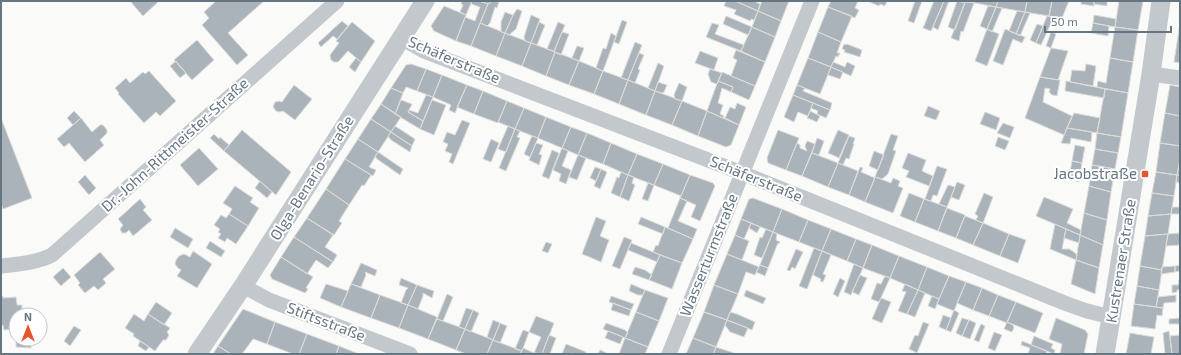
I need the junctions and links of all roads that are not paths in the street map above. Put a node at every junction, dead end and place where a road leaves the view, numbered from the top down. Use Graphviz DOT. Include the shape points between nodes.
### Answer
graph roads {
  1 [pos="337,1"];
  2 [pos="425,1"];
  3 [pos="812,1"];
  4 [pos="1161,1"];
  5 [pos="401,38"];
  6 [pos="1151,74"];
  7 [pos="1180,78"];
  8 [pos="742,173"];
  9 [pos="1,266"];
  10 [pos="243,286"];
  11 [pos="1111,317"];
  12 [pos="197,354"];
  13 [pos="410,354"];
  14 [pos="669,354"];
  15 [pos="1105,354"];
  1 -- 9 [label="street, Dr.-John-Rittmeister-Straße" via="52,255 26,264"];
  2 -- 5 [label="street, Olga-Benario-Straße"];
  3 -- 8 [label="street, Wasserturmstraße"];
  4 -- 6 [label="street, Kustrenaer Straße"];
  5 -- 8 [label="street, Schäferstraße" via="424,51"];
  5 -- 10 [label="street, Olga-Benario-Straße"];
  6 -- 7 [label="street"];
  6 -- 11 [label="street, Kustrenaer Straße"];
  8 -- 11 [label="street, Schäferstraße" via="1080,309"];
  8 -- 14 [label="street, Wasserturmstraße"];
  10 -- 12 [label="street, Olga-Benario-Straße"];
  10 -- 13 [label="street, Stiftsstraße" via="269,300"];
  11 -- 15 [label="street, Kustrenaer Straße"];
}
